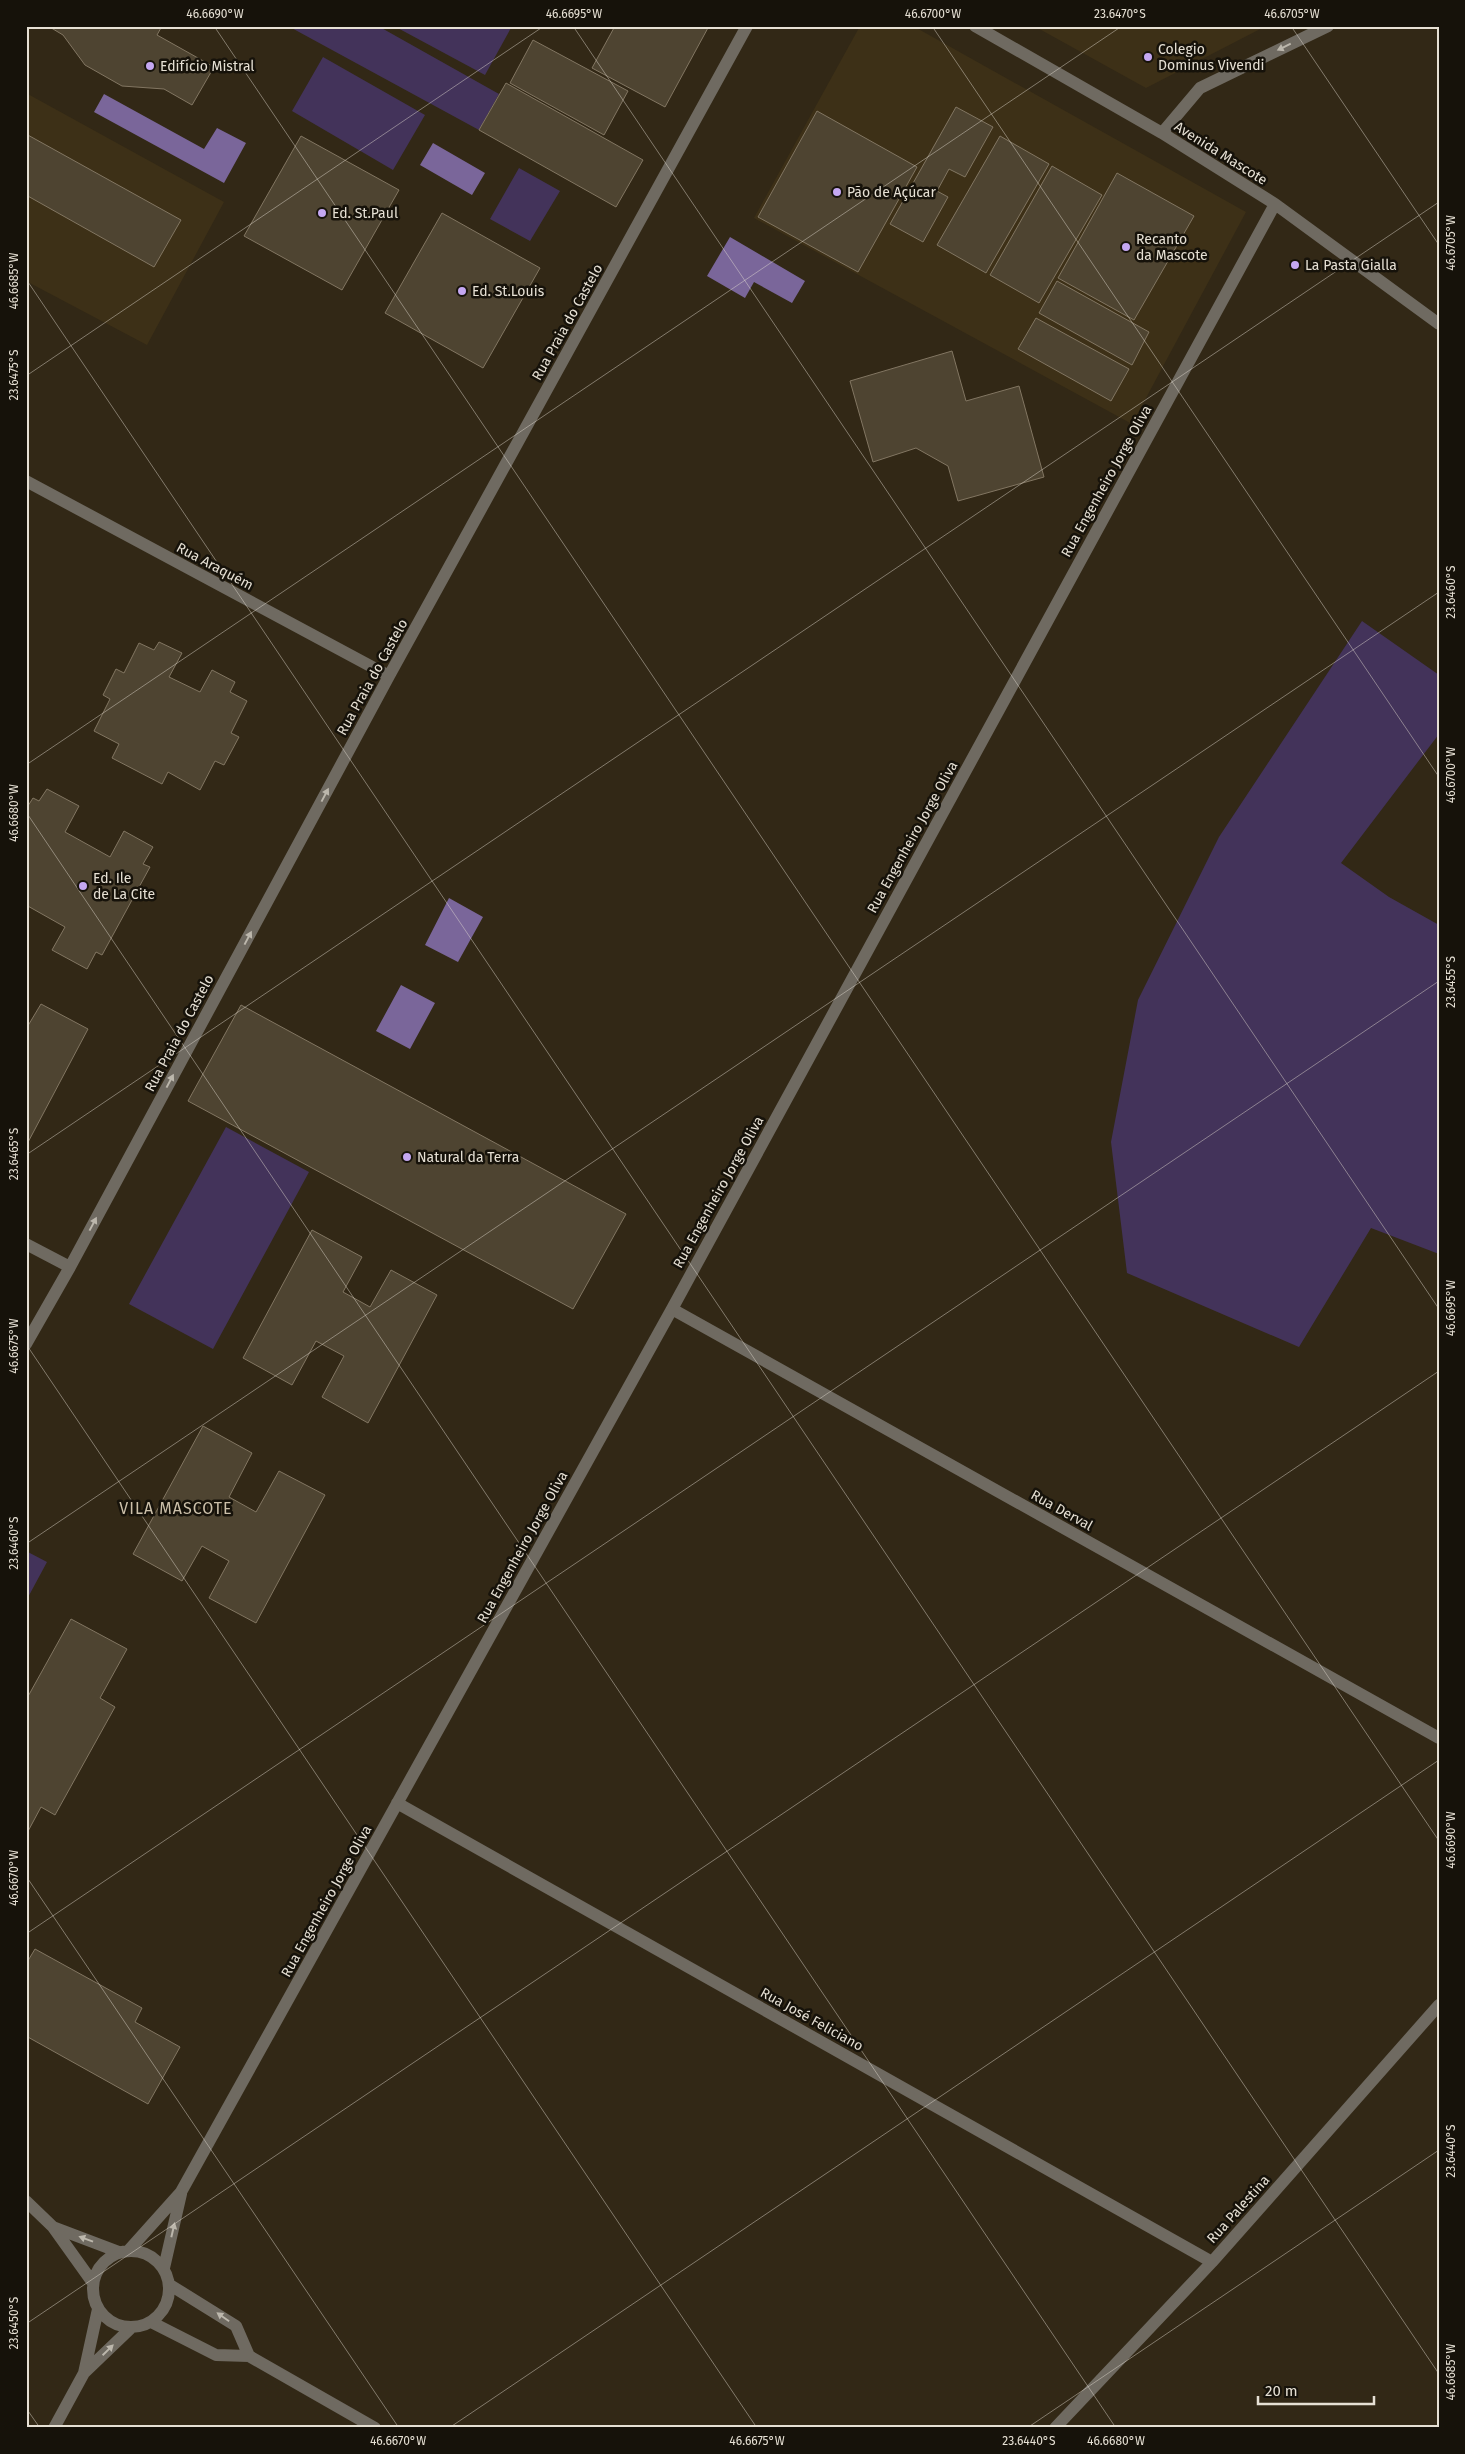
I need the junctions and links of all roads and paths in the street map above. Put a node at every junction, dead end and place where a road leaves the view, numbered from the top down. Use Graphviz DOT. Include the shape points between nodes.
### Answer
graph roads {
  1 [pos="747,26"];
  2 [pos="975,26"];
  3 [pos="1328,26"];
  4 [pos="1162,133"];
  5 [pos="1275,204"];
  6 [pos="1439,324"];
  7 [pos="26,481"];
  8 [pos="389,676"];
  9 [pos="26,1244"];
  10 [pos="70,1267"];
  11 [pos="672,1308"];
  12 [pos="26,1344"];
  13 [pos="1439,1738"];
  14 [pos="397,1803"];
  15 [pos="1439,2005"];
  16 [pos="181,2192"];
  17 [pos="26,2201"];
  18 [pos="53,2227"];
  19 [pos="124,2251"];
  20 [pos="1212,2262"];
  21 [pos="164,2268"];
  22 [pos="93,2283"];
  23 [pos="170,2285"];
  24 [pos="98,2309"];
  25 [pos="151,2322"];
  26 [pos="132,2327"];
  27 [pos="249,2356"];
  28 [pos="84,2373"];
  29 [pos="54,2428"];
  30 [pos="375,2428"];
  31 [pos="1055,2428"];
  1 -- 8 [label="street, Rua Praia do Castelo"];
  2 -- 4 [label="street, Avenida Mascote"];
  3 -- 4 [label="street, one-way" via="1200,88"];
  4 -- 5 [label="street, Avenida Mascote"];
  5 -- 6 [label="street, Avenida Mascote"];
  5 -- 11 [label="street, Rua Engenheiro Jorge Oliva"];
  7 -- 8 [label="street, Rua Araquém"];
  10 -- 8 [label="street, Rua Praia do Castelo, one-way"];
  9 -- 10 [label="street"];
  10 -- 12 [label="street, Rua Praia do Castelo"];
  11 -- 13 [label="street, Rua Derval"];
  11 -- 14 [label="street, Rua Engenheiro Jorge Oliva"];
  14 -- 16 [label="street, Rua Engenheiro Jorge Oliva"];
  14 -- 20 [label="street, Rua José Feliciano"];
  15 -- 20 [label="street, Rua Palestina"];
  16 -- 19 [label="street, Rua Engenheiro Jorge Oliva"];
  21 -- 16 [label="street, Rua Engenheiro Jorge Oliva, one-way"];
  17 -- 18 [label="street"];
  19 -- 18 [label="street, one-way"];
  18 -- 22 [label="street"];
  19 -- 21 [label="street" via="150,2254"];
  19 -- 22 [label="street" via="101,2264"];
  20 -- 31 [label="street, Rua Palestina"];
  21 -- 23 [label="street"];
  22 -- 24 [label="street"];
  23 -- 25 [label="street" via="166,2306"];
  27 -- 23 [label="street, one-way" via="236,2326"];
  24 -- 26 [label="street" via="112,2323"];
  24 -- 28 [label="street"];
  25 -- 26 [label="street"];
  25 -- 27 [label="street" via="216,2355"];
  28 -- 26 [label="street, one-way"];
  27 -- 30 [label="street"];
  28 -- 29 [label="street"];
}
